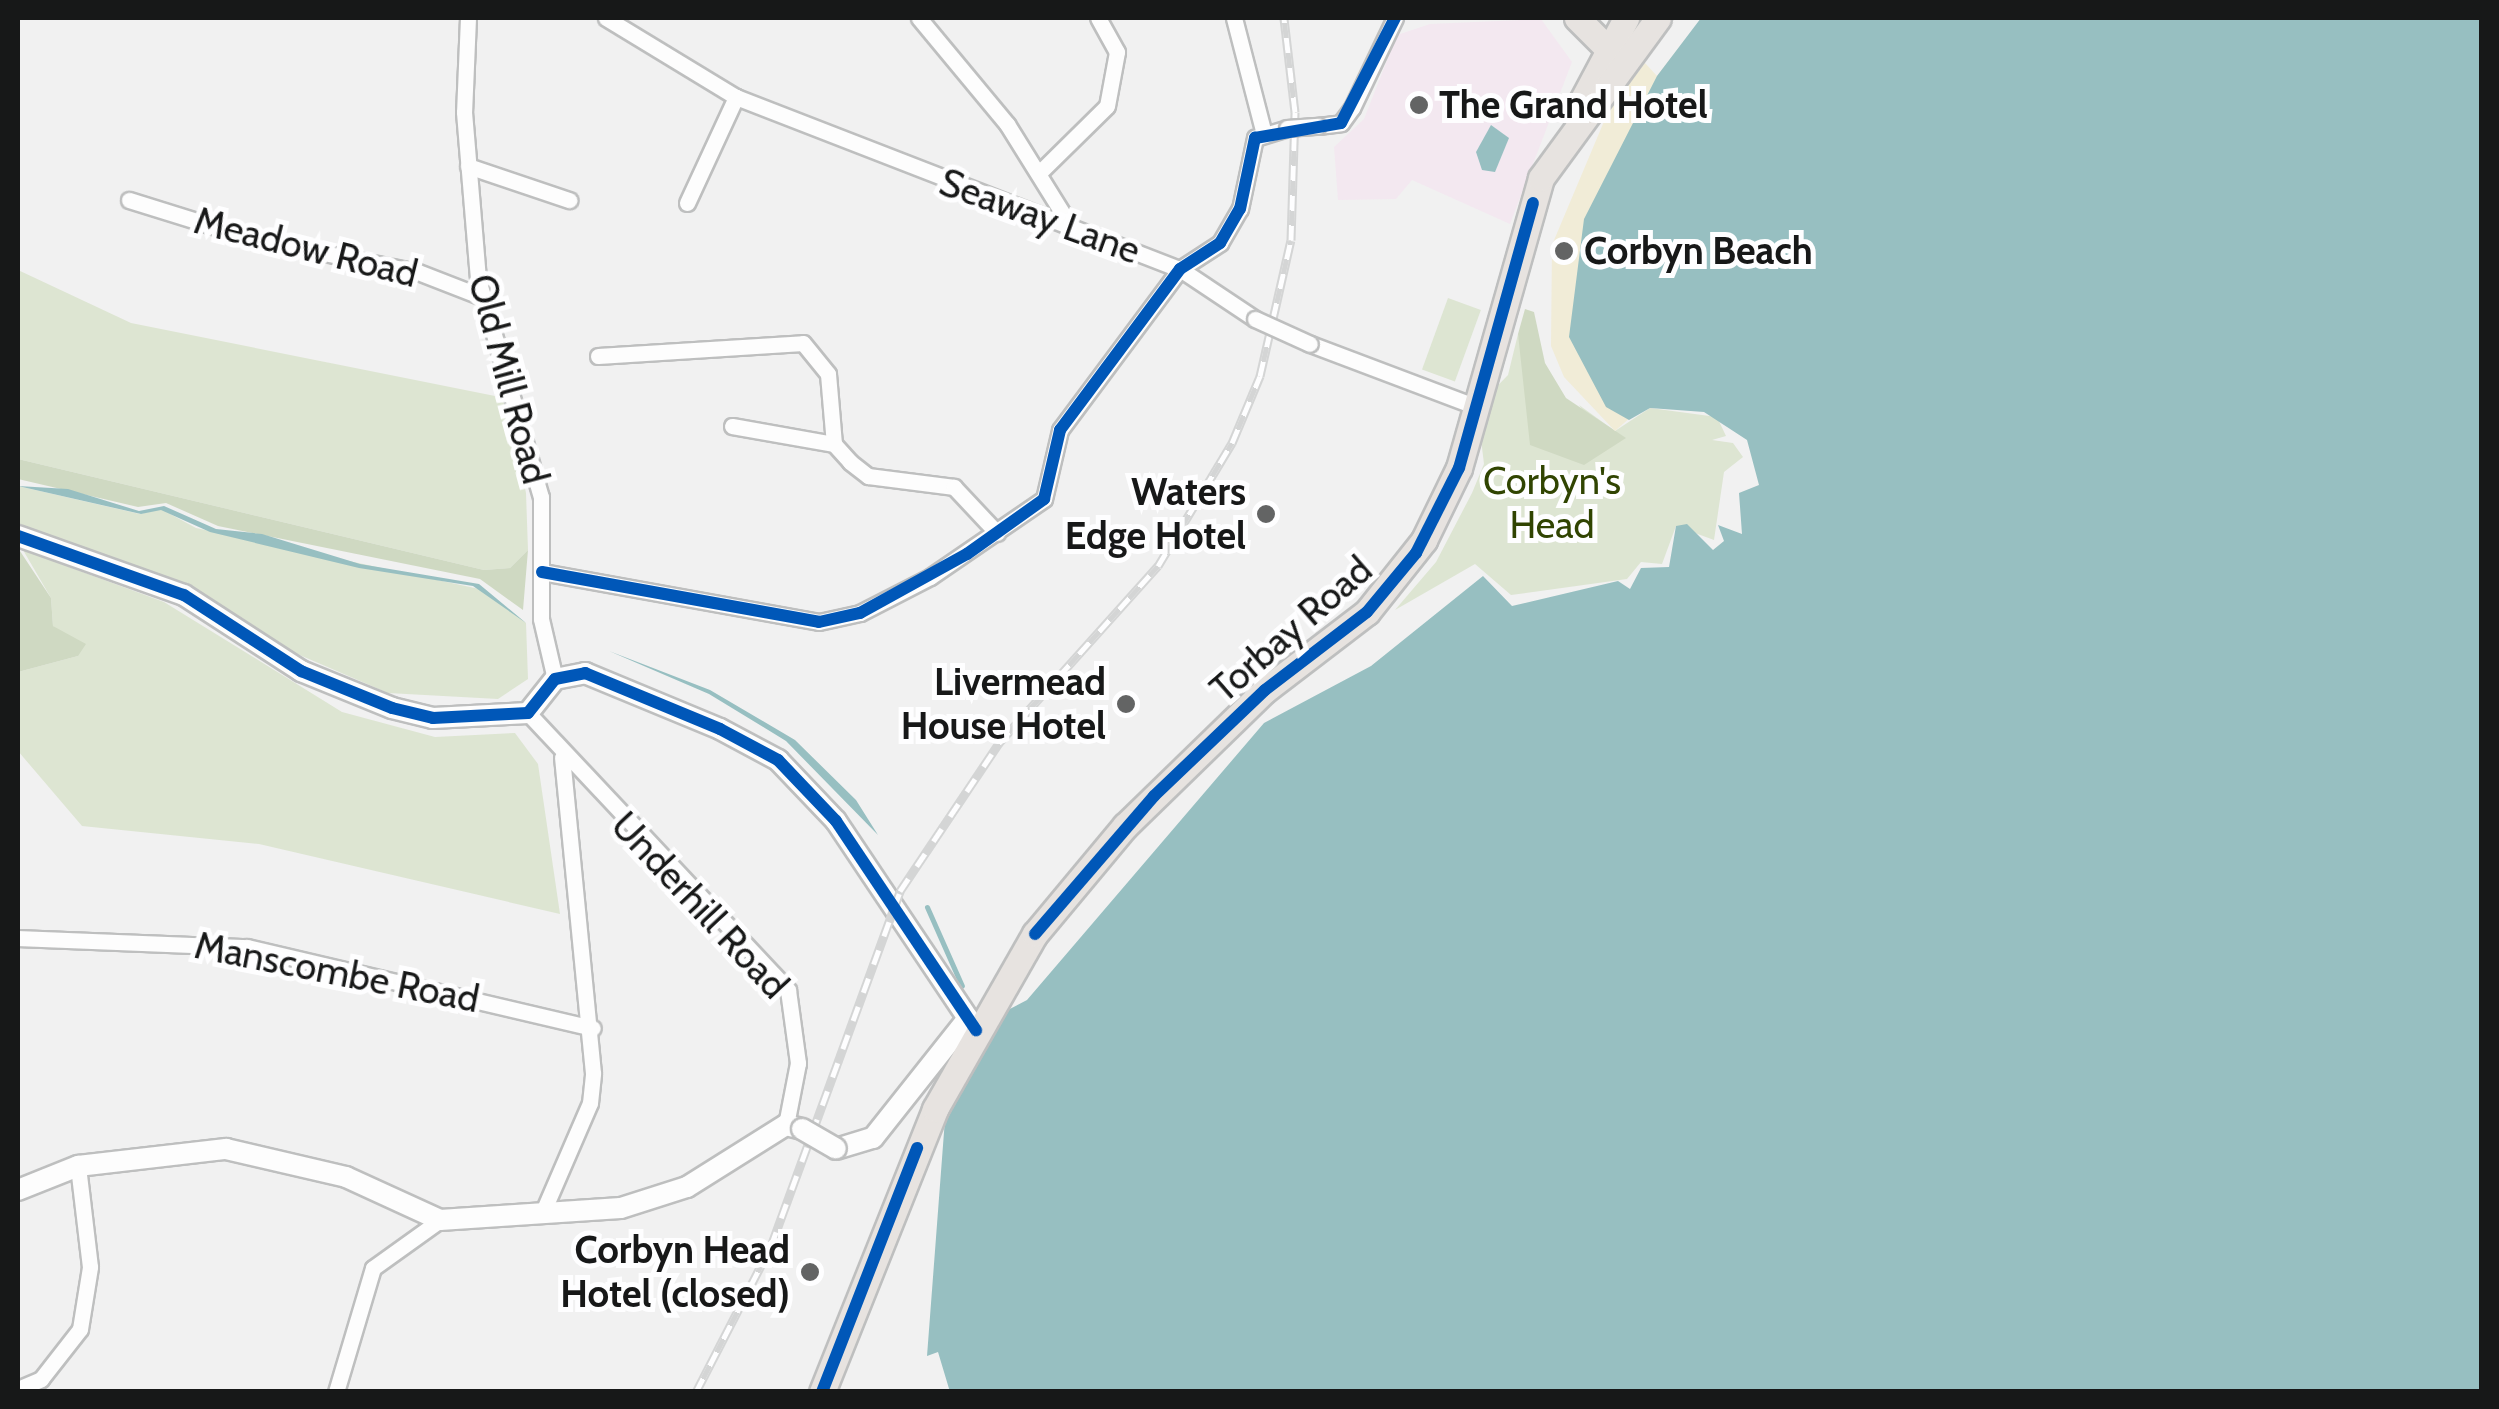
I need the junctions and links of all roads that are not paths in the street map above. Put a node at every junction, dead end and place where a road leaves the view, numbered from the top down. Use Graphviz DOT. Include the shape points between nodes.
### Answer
graph roads {
  1 [pos="468,18"];
  2 [pos="606,18"];
  3 [pos="919,18"];
  4 [pos="1098,18"];
  5 [pos="1234,18"];
  6 [pos="1395,18"];
  7 [pos="1576,18"];
  8 [pos="1626,18"];
  9 [pos="1648,22"];
  10 [pos="1605,46"];
  11 [pos="736,96"];
  12 [pos="1263,130"];
  13 [pos="1565,137"];
  14 [pos="468,166"];
  15 [pos="1039,173"];
  16 [pos="129,200"];
  17 [pos="569,200"];
  18 [pos="687,202"];
  19 [pos="1068,222"];
  20 [pos="1180,269"];
  21 [pos="482,298"];
  22 [pos="598,356"];
  23 [pos="1477,407"];
  24 [pos="773,416"];
  25 [pos="732,426"];
  26 [pos="768,433"];
  27 [pos="834,444"];
  28 [pos="998,533"];
  29 [pos="18,536"];
  30 [pos="542,572"];
  31 [pos="555,679"];
  32 [pos="528,713"];
  33 [pos="562,758"];
  34 [pos="18,938"];
  35 [pos="972,1024"];
  36 [pos="593,1028"];
  37 [pos="794,1127"];
  38 [pos="78,1166"];
  39 [pos="18,1190"];
  40 [pos="545,1207"];
  41 [pos="440,1220"];
  42 [pos="338,1387"];
  43 [pos="18,1389"];
  44 [pos="358,1392"];
  45 [pos="822,1392"];
  1 -- 14 [label="street, Old Mill Road"];
  2 -- 11 [label="street, Seaway Lane"];
  3 -- 15 [label="street"];
  4 -- 15 [label="street" via="1117,52 1107,106"];
  5 -- 12 [label="street"];
  6 -- 12 [label="street, bridge" via="1341,123"];
  7 -- 10 [label="main road"];
  8 -- 10 [label="main road, Torbay Road"];
  9 -- 10 [label="main road"];
  9 -- 13 [label="main road, Torbay Road"];
  10 -- 13 [label="main road, Torbay Road"];
  11 -- 18 [label="street"];
  11 -- 19 [label="street, Seaway Lane"];
  12 -- 20 [label="street" via="1220,243"];
  13 -- 23 [label="main road, Torbay Road" via="1541,178"];
  14 -- 17 [label="street"];
  14 -- 21 [label="street, Old Mill Road"];
  15 -- 19 [label="street"];
  16 -- 21 [label="street, Meadow Road" via="254,240 418,272"];
  19 -- 20 [label="street, Seaway Lane"];
  20 -- 23 [label="street, Seaway Lane, bridge" via="1256,319"];
  20 -- 28 [label="street" via="1060,430 1044,499"];
  21 -- 30 [label="street, Old Mill Road" via="530,442"];
  22 -- 27 [label="street" via="803,343 828,374"];
  23 -- 35 [label="main road, Torbay Road" via="1446,499 1392,584 1125,826 1035,934"];
  24 -- 26 [label="street"];
  25 -- 26 [label="street"];
  26 -- 27 [label="street"];
  27 -- 28 [label="street" via="868,476 954,487"];
  28 -- 30 [label="street" via="860,614 819,622"];
  29 -- 32 [label="street" via="184,594 352,695 433,718"];
  30 -- 31 [label="street, Old Mill Road"];
  31 -- 32 [label="street"];
  31 -- 35 [label="street" via="598,676 778,760 845,833"];
  32 -- 33 [label="street, Underhill Road"];
  33 -- 36 [label="street"];
  33 -- 37 [label="street, Underhill Road" via="788,990 798,1044"];
  34 -- 36 [label="street, Manscombe Road" via="247,947"];
  35 -- 37 [label="street, bridge" via="872,1138 836,1148"];
  35 -- 45 [label="main road, Torbay Road"];
  36 -- 40 [label="street" via="590,1103"];
  37 -- 40 [label="street" via="656,1198"];
  38 -- 39 [label="street"];
  38 -- 41 [label="street" via="226,1148 346,1178"];
  38 -- 43 [label="street" via="90,1267 80,1329 41,1379"];
  40 -- 41 [label="street"];
  41 -- 42 [label="street" via="373,1268"];
  42 -- 44 [label="street"];
}
